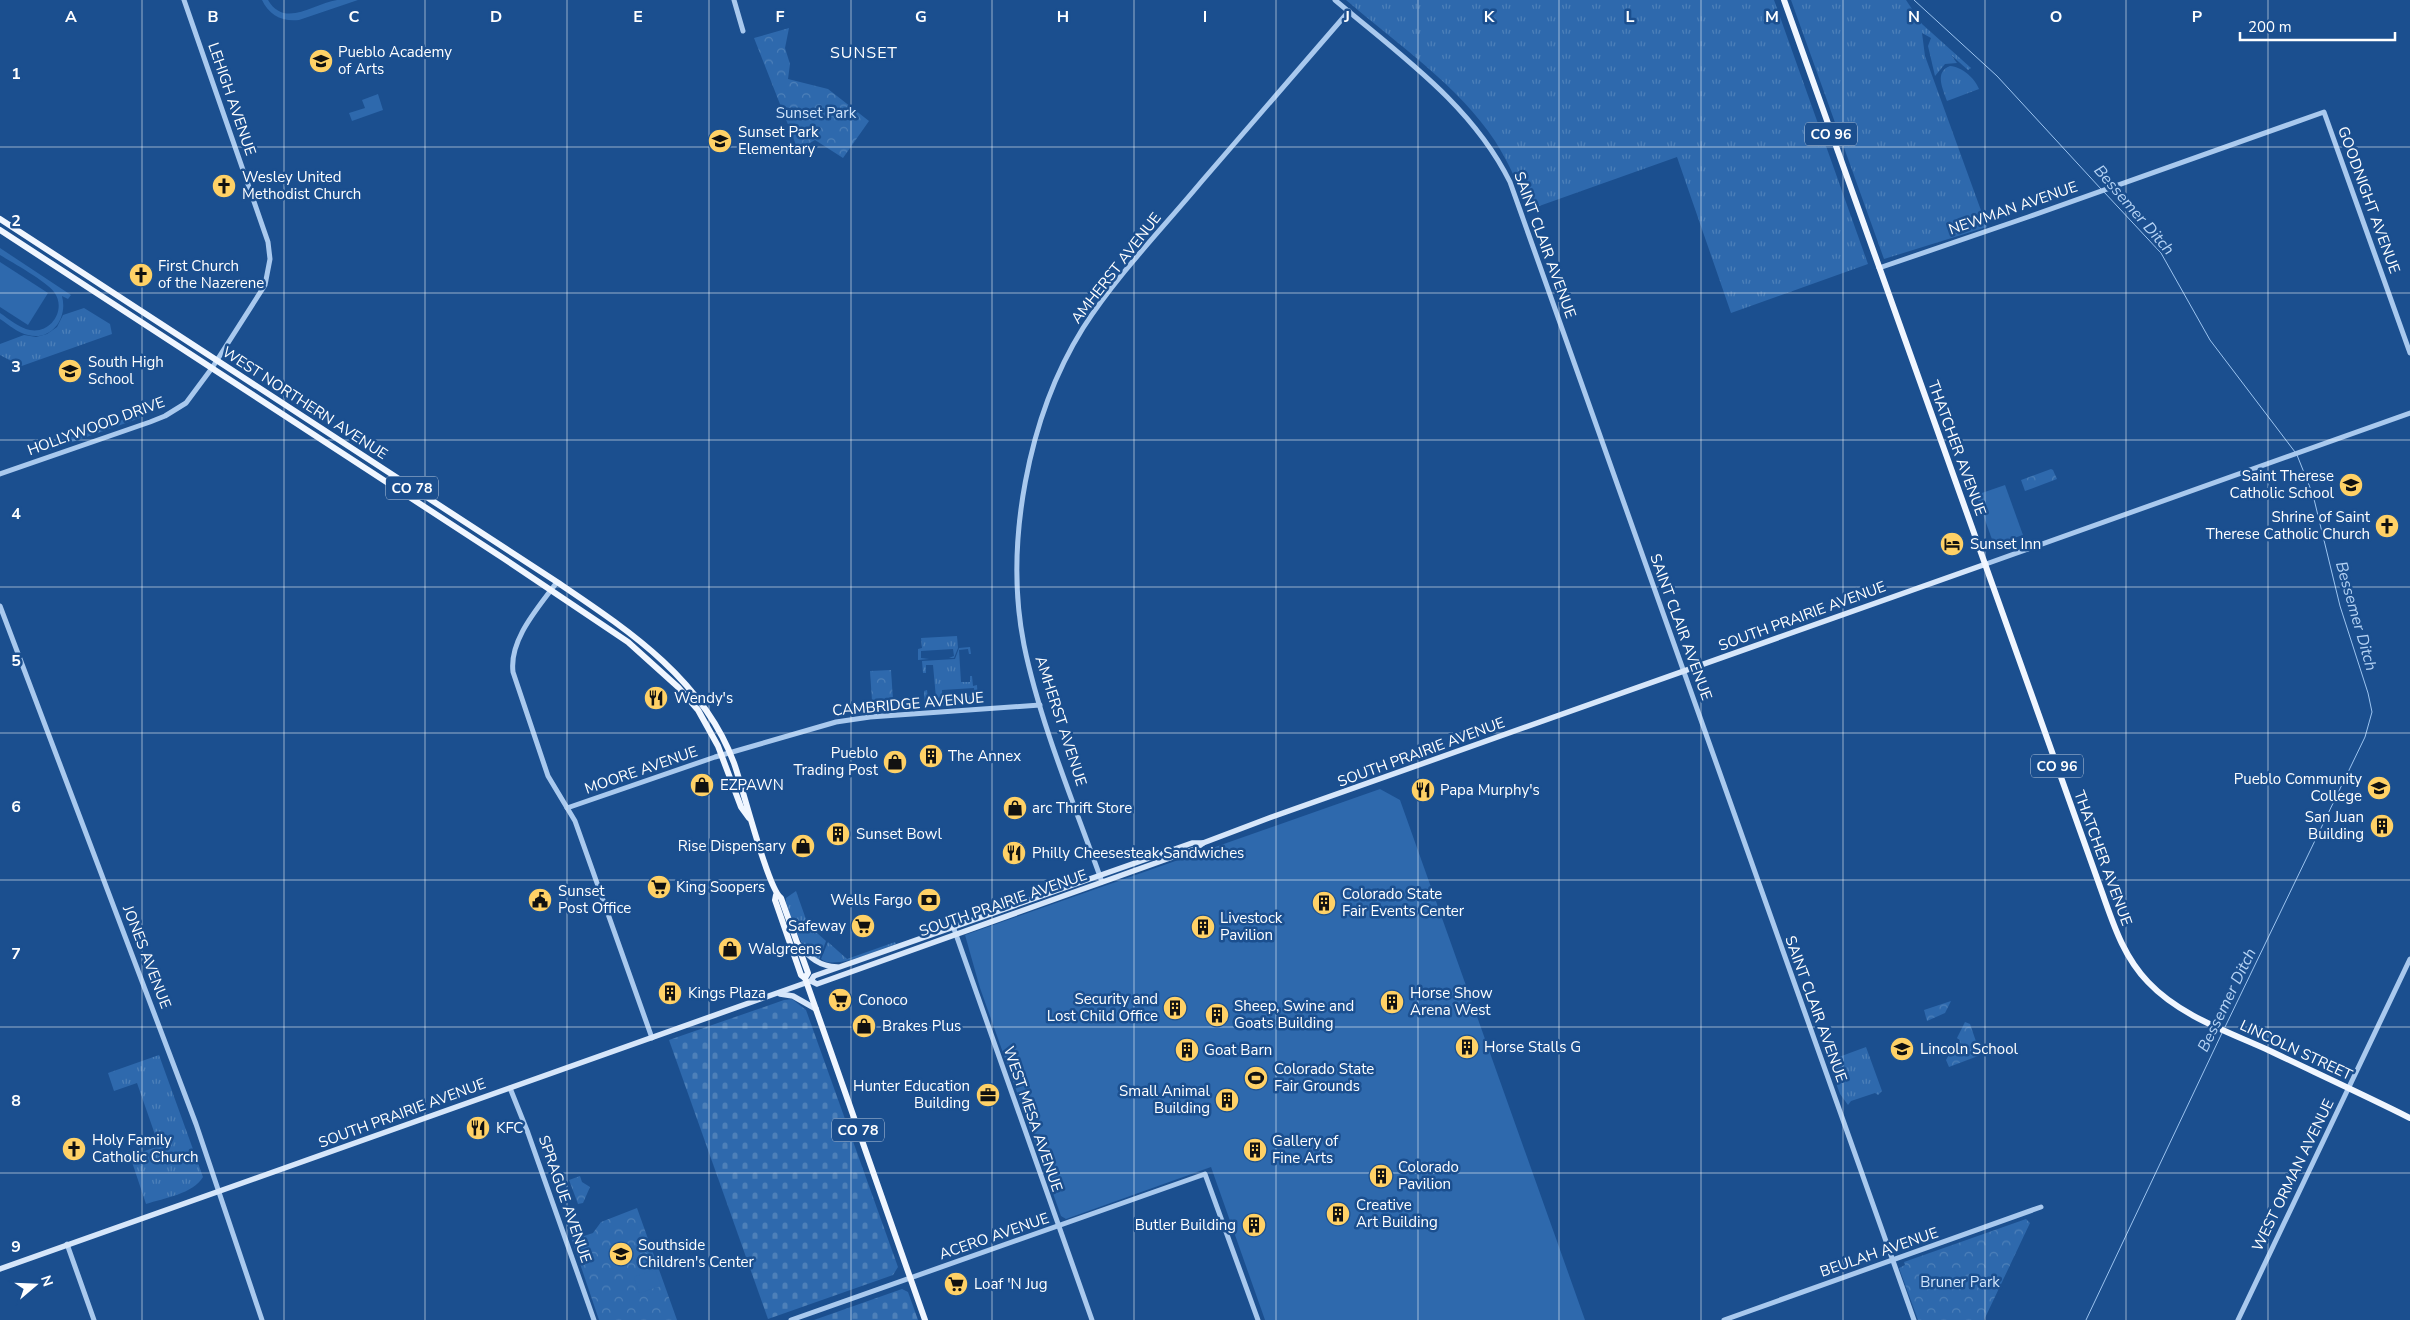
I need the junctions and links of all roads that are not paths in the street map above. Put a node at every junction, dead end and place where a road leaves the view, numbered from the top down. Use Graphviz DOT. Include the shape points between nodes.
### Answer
graph roads {
  1 [pos="184,0"];
  2 [pos="734,0"];
  3 [pos="1335,0"];
  4 [pos="1784,0"];
  5 [pos="1349,11"];
  6 [pos="743,31"];
  7 [pos="2324,112"];
  8 [pos="0,219"];
  9 [pos="0,230"];
  10 [pos="1879,268"];
  11 [pos="2410,353"];
  12 [pos="216,361"];
  13 [pos="212,368"];
  14 [pos="2410,413"];
  15 [pos="0,474"];
  16 [pos="1986,564"];
  17 [pos="557,582"];
  18 [pos="551,590"];
  19 [pos="0,606"];
  20 [pos="1684,672"];
  21 [pos="1040,705"];
  22 [pos="730,753"];
  23 [pos="722,755"];
  24 [pos="567,808"];
  25 [pos="750,819"];
  26 [pos="1203,843"];
  27 [pos="1100,874"];
  28 [pos="1102,882"];
  29 [pos="776,895"];
  30 [pos="953,926"];
  31 [pos="956,934"];
  32 [pos="798,943"];
  33 [pos="2410,959"];
  34 [pos="841,966"];
  35 [pos="808,981"];
  36 [pos="2149,983"];
  37 [pos="778,993"];
  38 [pos="816,1009"];
  39 [pos="652,1038"];
  40 [pos="510,1088"];
  41 [pos="2349,1088"];
  42 [pos="2410,1118"];
  43 [pos="218,1191"];
  44 [pos="2041,1207"];
  45 [pos="1058,1227"];
  46 [pos="67,1244"];
  47 [pos="1893,1261"];
  48 [pos="0,1269"];
  49 [pos="910,1279"];
  50 [pos="94,1320"];
  51 [pos="262,1320"];
  52 [pos="594,1320"];
  53 [pos="791,1320"];
  54 [pos="925,1320"];
  55 [pos="1092,1320"];
  56 [pos="1258,1320"];
  57 [pos="1724,1320"];
  58 [pos="1914,1320"];
  59 [pos="2238,1320"];
  1 -- 12 [label="street, LEHIGH AVENUE" via="268,242 270,259 265,286"];
  2 -- 6 [label="street"];
  3 -- 5 [label="street, SAINT CLAIR AVENUE"];
  4 -- 10 [label="main road, THATCHER AVENUE / CO 96"];
  5 -- 20 [label="street, SAINT CLAIR AVENUE" via="1456,104 1499,161 1518,202"];
  5 -- 21 [label="street, AMHERST AVENUE" via="1132,264 1083,329 1053,388 1024,488 1018,537 1018,592 1024,644"];
  7 -- 10 [label="street, NEWMAN AVENUE"];
  7 -- 11 [label="street, GOODNIGHT AVENUE"];
  8 -- 12 [label="main road, WEST NORTHERN AVENUE / CO 78"];
  9 -- 13 [label="main road, WEST NORTHERN AVENUE / CO 78"];
  10 -- 16 [label="main road, THATCHER AVENUE / CO 96"];
  12 -- 13 [label="street, LEHIGH AVENUE"];
  12 -- 17 [label="main road, WEST NORTHERN AVENUE / CO 78"];
  13 -- 15 [label="street, HOLLYWOOD DRIVE" via="186,402 165,416"];
  13 -- 18 [label="main road, WEST NORTHERN AVENUE / CO 78"];
  14 -- 16 [label="street, SOUTH PRAIRIE AVENUE"];
  16 -- 20 [label="main road, SOUTH PRAIRIE AVENUE"];
  16 -- 36 [label="main road, THATCHER AVENUE / CO 96" via="2117,933 2130,960"];
  17 -- 18 [label="street"];
  17 -- 22 [label="main road, WEST NORTHERN AVENUE / CO 78" via="632,634 674,671 705,706"];
  18 -- 23 [label="main road, WEST NORTHERN AVENUE / CO 78" via="628,642 678,687 706,721"];
  18 -- 24 [label="street" via="517,643 512,664 517,690 548,776"];
  19 -- 43 [label="street, JONES AVENUE"];
  20 -- 26 [label="main road, SOUTH PRAIRIE AVENUE"];
  20 -- 47 [label="street, SAINT CLAIR AVENUE"];
  21 -- 22 [label="street, CAMBRIDGE AVENUE" via="852,720"];
  21 -- 27 [label="street, AMHERST AVENUE"];
  22 -- 23 [label="street, CAMBRIDGE AVENUE"];
  22 -- 25 [label="main road, WEST NORTHERN AVENUE / CO 78"];
  23 -- 24 [label="street, MOORE AVENUE"];
  23 -- 25 [label="main road, WEST NORTHERN AVENUE / CO 78" via="741,807"];
  24 -- 39 [label="street" via="575,821"];
  25 -- 29 [label="main road, WEST NORTHERN AVENUE / CO 78"];
  26 -- 27 [label="main road, SOUTH PRAIRIE AVENUE" via="1192,843"];
  26 -- 28 [label="main road, SOUTH PRAIRIE AVENUE"];
  27 -- 28 [label="street, AMHERST AVENUE"];
  27 -- 30 [label="main road, SOUTH PRAIRIE AVENUE"];
  28 -- 31 [label="main road, SOUTH PRAIRIE AVENUE"];
  29 -- 32 [label="main road, WEST NORTHERN AVENUE / CO 78" via="781,898"];
  29 -- 35 [label="main road, WEST NORTHERN AVENUE / CO 78" via="774,900 801,975"];
  30 -- 31 [label="street, WEST MESA AVENUE"];
  30 -- 34 [label="main road, SOUTH PRAIRIE AVENUE"];
  31 -- 35 [label="main road, SOUTH PRAIRIE AVENUE" via="817,984"];
  31 -- 45 [label="street, WEST MESA AVENUE"];
  32 -- 34 [label="main road" via="818,963"];
  32 -- 35 [label="main road, WEST NORTHERN AVENUE / CO 78"];
  33 -- 41 [label="street, WEST ORMAN AVENUE"];
  34 -- 35 [label="main road, SOUTH PRAIRIE AVENUE"];
  35 -- 37 [label="main road, SOUTH PRAIRIE AVENUE"];
  35 -- 38 [label="main road, WEST NORTHERN AVENUE / CO 78"];
  36 -- 41 [label="main road, LINCOLN STREET / CO 96" via="2172,1002 2219,1028"];
  37 -- 38 [label="main road" via="792,996"];
  37 -- 39 [label="main road, SOUTH PRAIRIE AVENUE"];
  38 -- 49 [label="main road, WEST NORTHERN AVENUE / CO 78"];
  39 -- 40 [label="main road, SOUTH PRAIRIE AVENUE"];
  40 -- 43 [label="main road, SOUTH PRAIRIE AVENUE"];
  40 -- 52 [label="street, SPRAGUE AVENUE"];
  41 -- 42 [label="main road, LINCOLN STREET / CO 96"];
  41 -- 59 [label="street, WEST ORMAN AVENUE"];
  43 -- 46 [label="main road, SOUTH PRAIRIE AVENUE"];
  43 -- 51 [label="street, JONES AVENUE"];
  44 -- 47 [label="street, BEULAH AVENUE"];
  45 -- 49 [label="street, ACERO AVENUE"];
  45 -- 55 [label="street, WEST MESA AVENUE"];
  45 -- 56 [label="street, ACERO AVENUE" via="1205,1174"];
  46 -- 48 [label="main road, SOUTH PRAIRIE AVENUE"];
  46 -- 50 [label="street"];
  47 -- 57 [label="street, BEULAH AVENUE"];
  47 -- 58 [label="street, SAINT CLAIR AVENUE"];
  49 -- 53 [label="street, ACERO AVENUE"];
  49 -- 54 [label="main road, WEST NORTHERN AVENUE / CO 78"];
}
